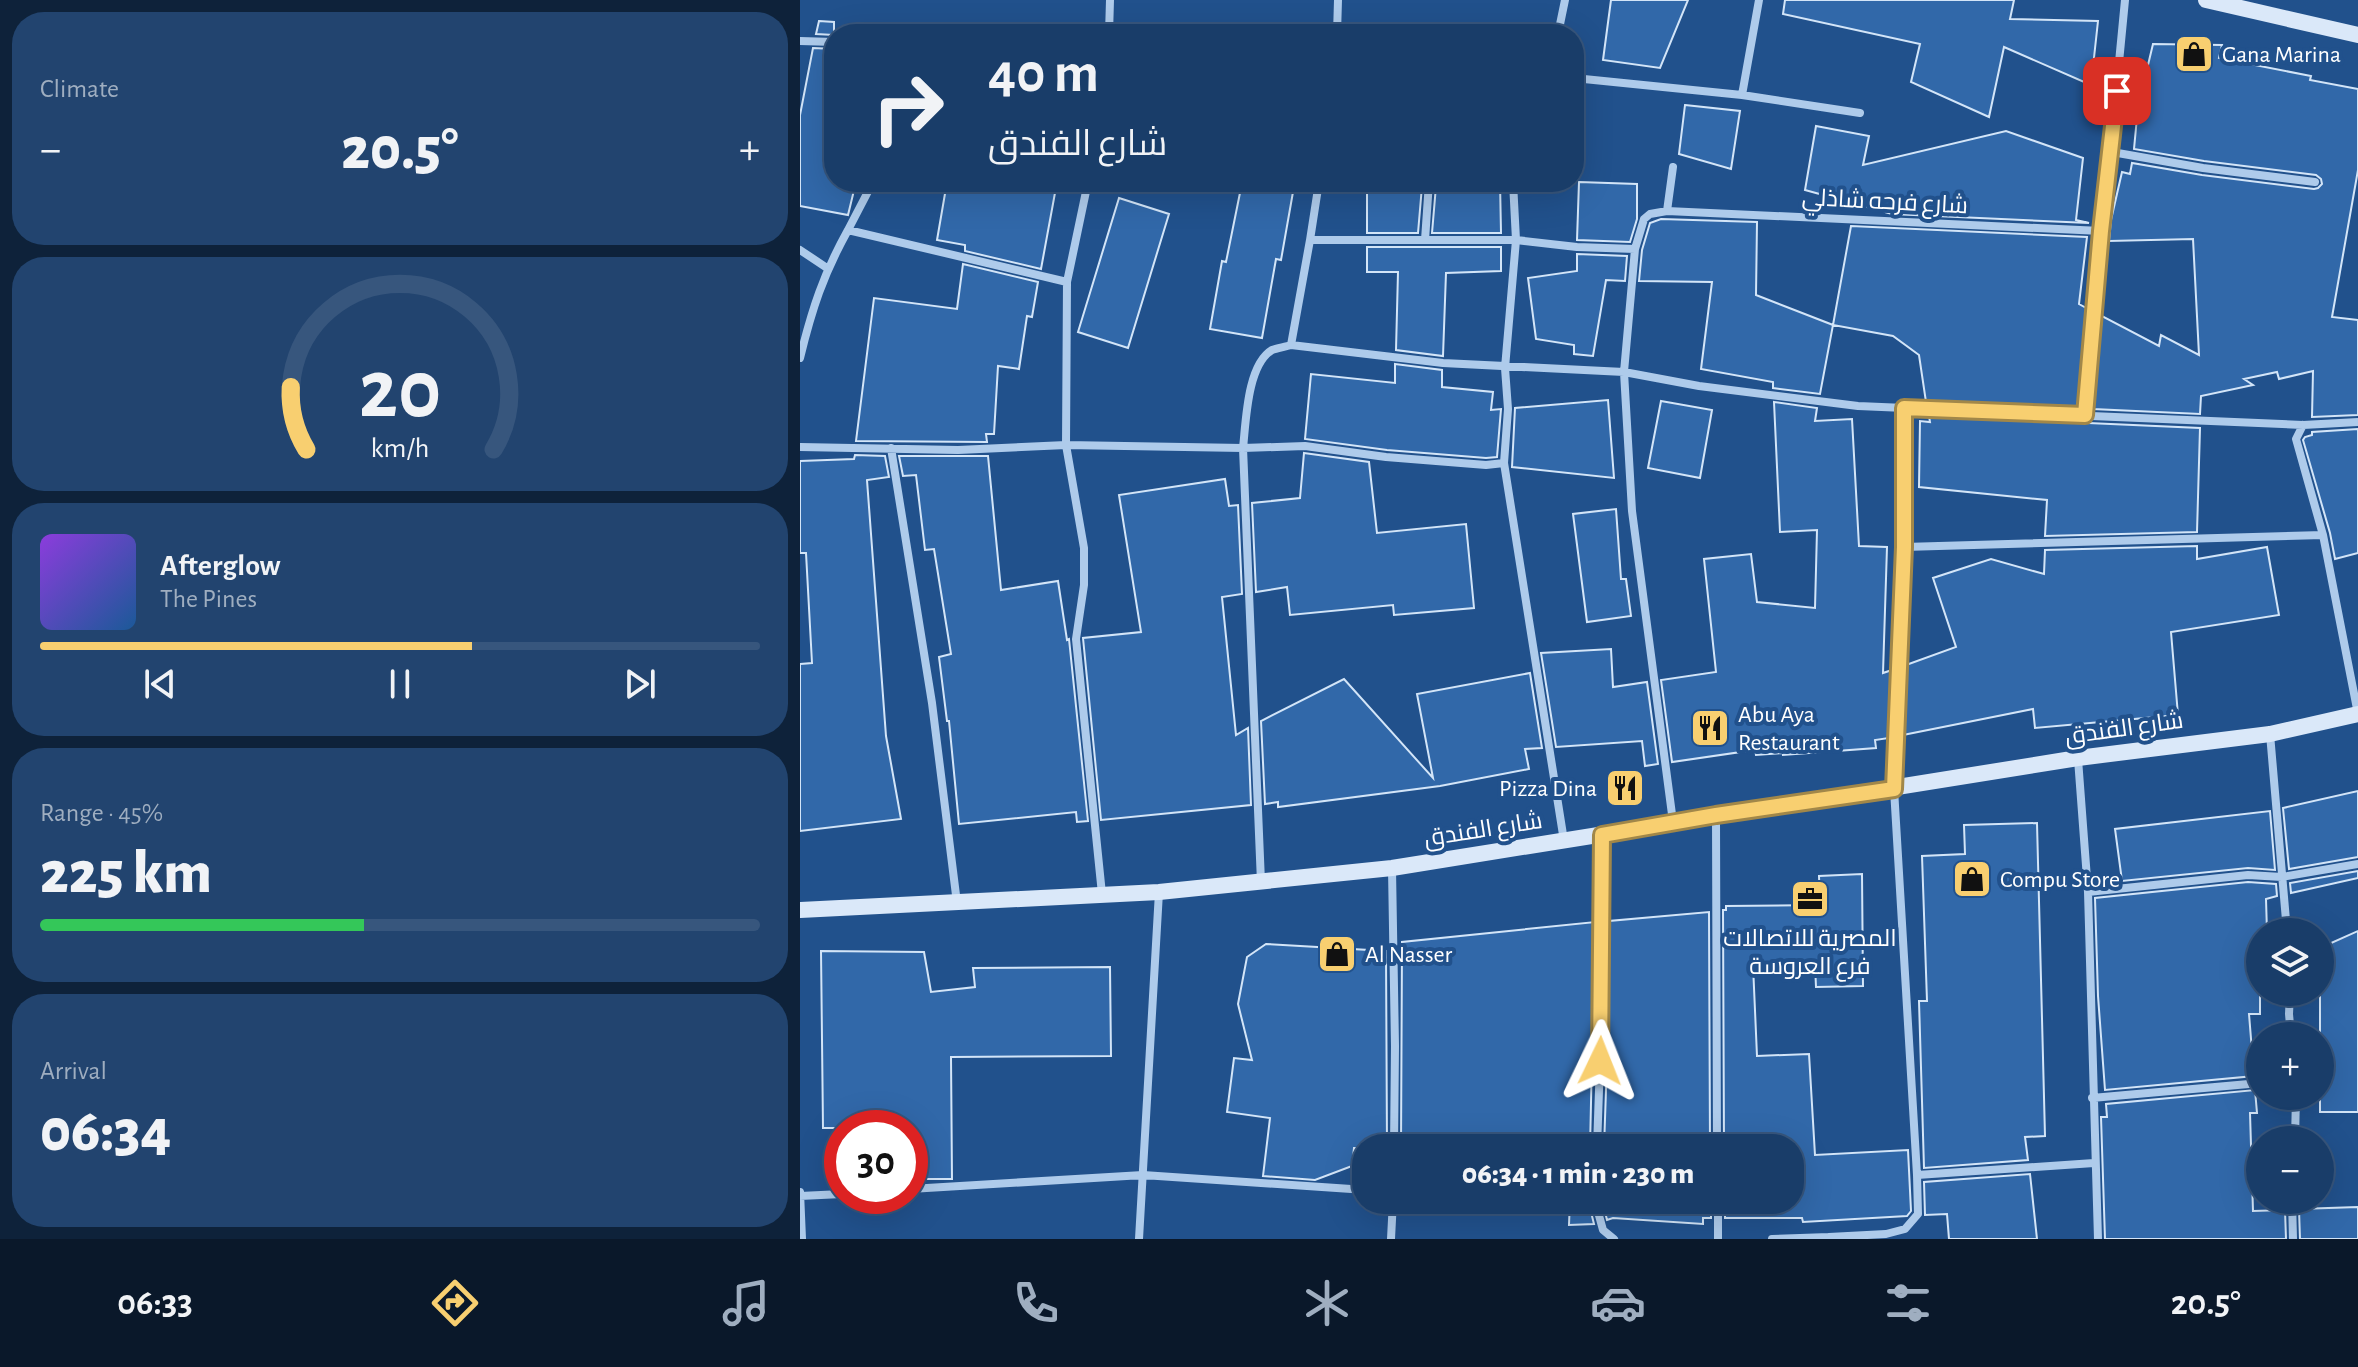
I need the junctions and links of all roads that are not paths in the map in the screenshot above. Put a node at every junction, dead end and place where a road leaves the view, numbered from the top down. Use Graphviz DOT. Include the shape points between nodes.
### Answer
graph roads {
  1 [pos="1110,0"];
  2 [pos="1338,0"];
  3 [pos="1565,0"];
  4 [pos="1759,0"];
  5 [pos="2125,0"];
  6 [pos="2206,0"];
  7 [pos="1109,24"];
  8 [pos="1337,24"];
  9 [pos="1560,24"];
  10 [pos="2358,35"];
  11 [pos="800,41"];
  12 [pos="824,42"];
  13 [pos="1584,79"];
  14 [pos="1742,95"];
  15 [pos="1860,113"];
  16 [pos="2112,152"];
  17 [pos="1673,167"];
  18 [pos="2315,182"];
  19 [pos="868,192"];
  20 [pos="1086,192"];
  21 [pos="1317,192"];
  22 [pos="1428,192"];
  23 [pos="1514,192"];
  24 [pos="1667,211"];
  25 [pos="848,230"];
  26 [pos="2101,231"];
  27 [pos="1310,240"];
  28 [pos="1425,240"];
  29 [pos="1516,240"];
  30 [pos="1635,249"];
  31 [pos="800,250"];
  32 [pos="827,268"];
  33 [pos="1067,282"];
  34 [pos="1291,345"];
  35 [pos="800,358"];
  36 [pos="1505,368"];
  37 [pos="1624,372"];
  38 [pos="1904,408"];
  39 [pos="2085,415"];
  40 [pos="2358,422"];
  41 [pos="2303,425"];
  42 [pos="1066,445"];
  43 [pos="800,447"];
  44 [pos="891,448"];
  45 [pos="1243,448"];
  46 [pos="1504,463"];
  47 [pos="2323,535"];
  48 [pos="1904,547"];
  49 [pos="2358,714"];
  50 [pos="2270,734"];
  51 [pos="2078,758"];
  52 [pos="1894,789"];
  53 [pos="1716,815"];
  54 [pos="1673,822"];
  55 [pos="1602,835"];
  56 [pos="1564,841"];
  57 [pos="2358,864"];
  58 [pos="1392,868"];
  59 [pos="2282,877"];
  60 [pos="1261,883"];
  61 [pos="1159,892"];
  62 [pos="2088,892"];
  63 [pos="1102,894"];
  64 [pos="957,904"];
  65 [pos="800,910"];
  66 [pos="2286,918"];
  67 [pos="2246,1084"];
  68 [pos="2092,1098"];
  69 [pos="1394,1134"];
  70 [pos="1597,1134"];
  71 [pos="1717,1134"];
  72 [pos="2094,1163"];
  73 [pos="1143,1175"];
  74 [pos="1917,1175"];
  75 [pos="928,1188"];
  76 [pos="1352,1189"];
  77 [pos="800,1194"];
  78 [pos="824,1194"];
  79 [pos="1392,1214"];
  80 [pos="1599,1214"];
  81 [pos="1718,1214"];
  82 [pos="2292,1214"];
  83 [pos="1829,1238"];
  84 [pos="802,1239"];
  85 [pos="1139,1239"];
  86 [pos="1391,1239"];
  87 [pos="1614,1239"];
  88 [pos="1718,1239"];
  89 [pos="1772,1239"];
  90 [pos="2098,1239"];
  91 [pos="2293,1239"];
  1 -- 7 [label="street"];
  2 -- 8 [label="street"];
  3 -- 9 [label="street"];
  4 -- 14 [label="street"];
  5 -- 16 [label="street"];
  6 -- 10 [label="street"];
  11 -- 12 [label="street"];
  13 -- 14 [label="street"];
  14 -- 15 [label="street"];
  16 -- 18 [label="street"];
  16 -- 26 [label="street"];
  17 -- 24 [label="street"];
  19 -- 25 [label="street"];
  20 -- 33 [label="street"];
  21 -- 27 [label="street"];
  22 -- 28 [label="street"];
  23 -- 29 [label="street"];
  24 -- 26 [label="street, شارع فرحه شاذلي"];
  24 -- 30 [label="street" via="1644,219"];
  25 -- 32 [label="street"];
  25 -- 33 [label="street"];
  26 -- 39 [label="street"];
  27 -- 28 [label="street"];
  27 -- 34 [label="street"];
  28 -- 29 [label="street"];
  29 -- 30 [label="street"];
  29 -- 36 [label="street"];
  30 -- 37 [label="street"];
  31 -- 32 [label="street"];
  32 -- 35 [label="street"];
  33 -- 42 [label="street"];
  34 -- 36 [label="street"];
  34 -- 45 [label="street" via="1272,350 1258,364"];
  36 -- 37 [label="street"];
  36 -- 46 [label="street"];
  37 -- 38 [label="street" via="1748,393"];
  37 -- 54 [label="street" via="1632,511"];
  38 -- 39 [label="street"];
  38 -- 48 [label="street"];
  39 -- 41 [label="street"];
  40 -- 41 [label="street"];
  41 -- 47 [label="street" via="2296,439"];
  42 -- 44 [label="street"];
  42 -- 45 [label="street"];
  42 -- 63 [label="street" via="1084,548 1076,639"];
  43 -- 44 [label="street"];
  44 -- 64 [label="street" via="932,703"];
  45 -- 46 [label="street" via="1305,446"];
  45 -- 60 [label="street"];
  46 -- 56 [label="street"];
  47 -- 48 [label="street"];
  47 -- 49 [label="street"];
  48 -- 52 [label="street"];
  49 -- 50 [label="street, شارع الفندق"];
  50 -- 51 [label="street, شارع الفندق"];
  50 -- 59 [label="street"];
  51 -- 52 [label="street, شارع الفندق"];
  51 -- 62 [label="street"];
  52 -- 53 [label="street, شارع الفندق"];
  52 -- 74 [label="street"];
  53 -- 54 [label="street, شارع الفندق"];
  53 -- 71 [label="street"];
  54 -- 55 [label="street, شارع الفندق"];
  55 -- 56 [label="street, شارع الفندق"];
  55 -- 70 [label="street"];
  56 -- 58 [label="street, شارع الفندق"];
  57 -- 59 [label="street"];
  58 -- 60 [label="street, شارع الفندق"];
  58 -- 69 [label="street"];
  59 -- 62 [label="street" via="2248,875"];
  59 -- 66 [label="street"];
  60 -- 61 [label="street, شارع الفندق"];
  61 -- 63 [label="street, شارع الفندق"];
  61 -- 73 [label="street"];
  62 -- 68 [label="street"];
  63 -- 64 [label="street, شارع الفندق"];
  64 -- 65 [label="street, شارع الفندق"];
  67 -- 68 [label="street"];
  68 -- 72 [label="street"];
  72 -- 74 [label="street"];
  72 -- 90 [label="street"];
  73 -- 75 [label="street"];
  73 -- 76 [label="street"];
  73 -- 85 [label="street"];
  74 -- 83 [label="street" via="1918,1214 1905,1229"];
  77 -- 78 [label="street"];
  77 -- 84 [label="street"];
  79 -- 86 [label="street"];
  80 -- 87 [label="street" via="1603,1230"];
  81 -- 88 [label="street"];
  82 -- 91 [label="street"];
  83 -- 89 [label="street"];
}
